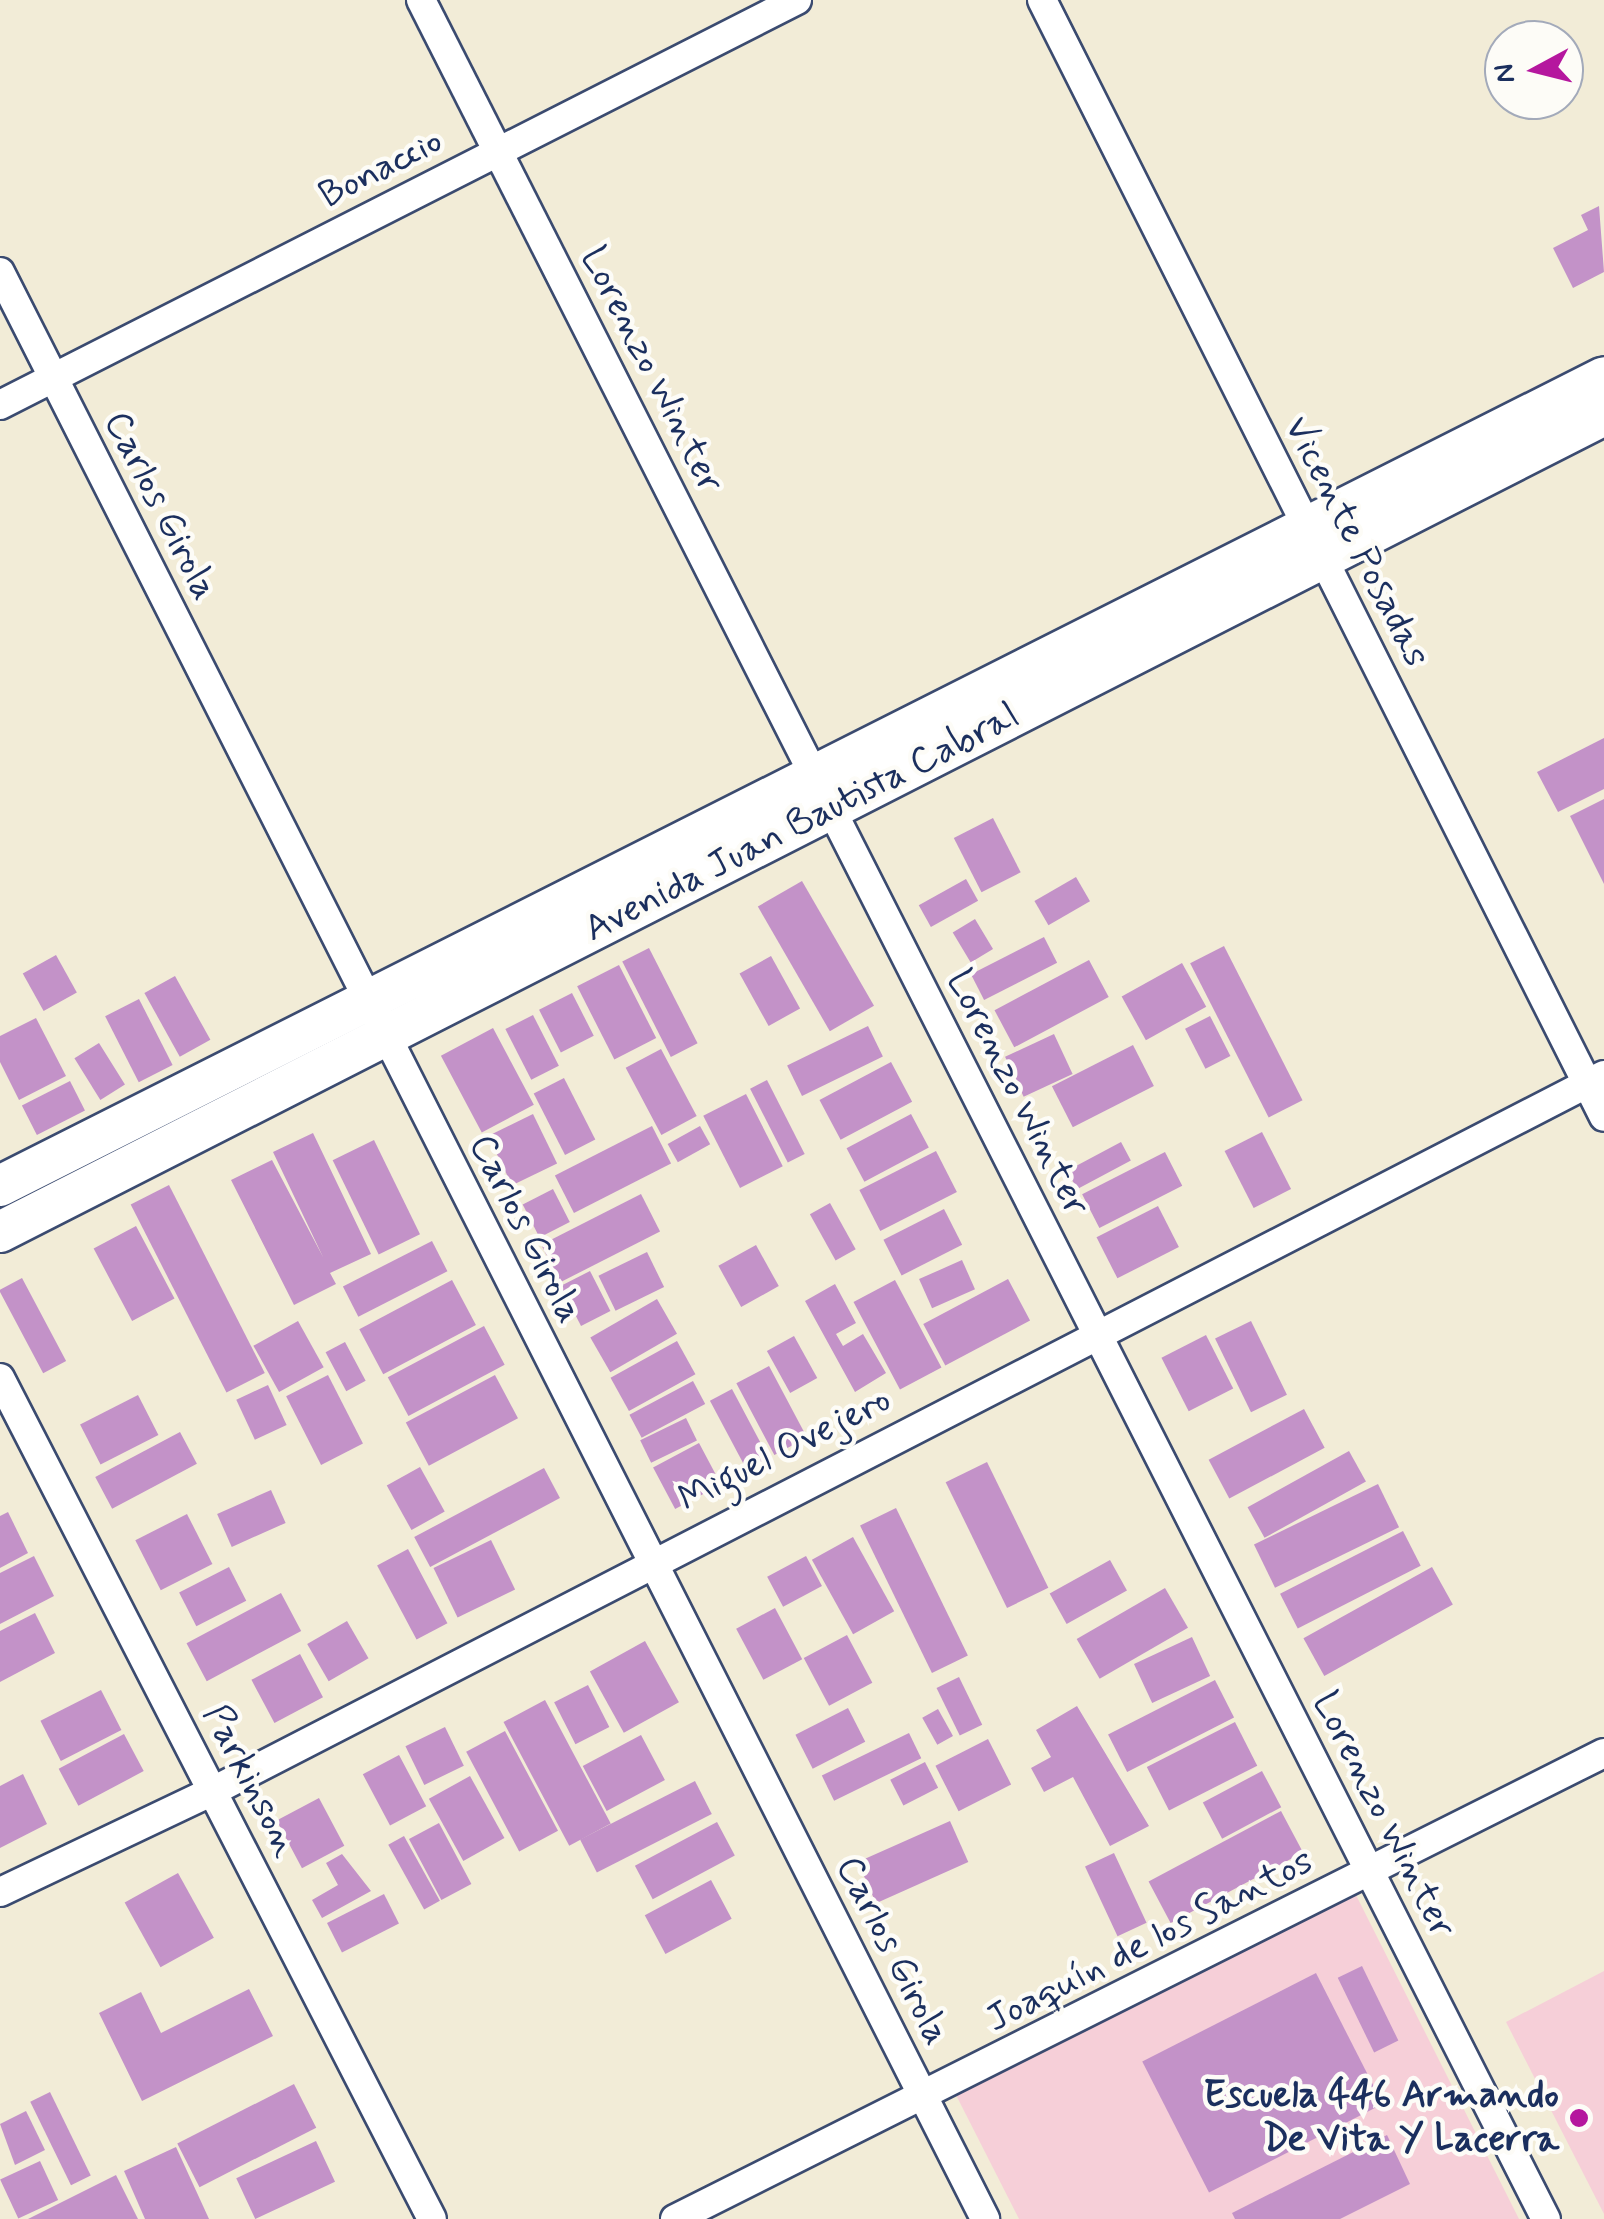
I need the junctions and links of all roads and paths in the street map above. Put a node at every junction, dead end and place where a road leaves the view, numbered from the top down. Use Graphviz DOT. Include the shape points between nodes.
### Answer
graph roads {
  1 [pos="420,0"];
  2 [pos="797,0"];
  3 [pos="1042,0"];
  4 [pos="498,152"];
  5 [pos="0,272"];
  6 [pos="1604,377"];
  7 [pos="54,378"];
  8 [pos="0,406"];
  9 [pos="1604,415"];
  10 [pos="1314,542"];
  11 [pos="822,791"];
  12 [pos="368,998"];
  13 [pos="384,1036"];
  14 [pos="1596,1079"];
  15 [pos="1604,1116"];
  16 [pos="0,1186"];
  17 [pos="0,1232"];
  18 [pos="1096,1332"];
  19 [pos="0,1378"];
  20 [pos="653,1560"];
  21 [pos="1604,1753"];
  22 [pos="213,1791"];
  23 [pos="1369,1872"];
  24 [pos="0,1892"];
  25 [pos="924,2098"];
  26 [pos="432,2219"];
  27 [pos="676,2219"];
  28 [pos="985,2219"];
  29 [pos="1546,2219"];
  1 -- 4 [label="street, Lorenzo Winter"];
  2 -- 4 [label="street, Bonaccio"];
  3 -- 10 [label="street, Vicente Posadas"];
  4 -- 7 [label="street, Bonaccio"];
  4 -- 11 [label="street, Lorenzo Winter"];
  5 -- 7 [label="street, Carlos Girola"];
  6 -- 10 [label="main road, Avenida Juan Bautista Cabral"];
  7 -- 8 [label="street, Bonaccio"];
  7 -- 12 [label="street, Carlos Girola"];
  9 -- 10 [label="main road, Avenida Juan Bautista Cabral"];
  10 -- 11 [label="main road, Avenida Juan Bautista Cabral"];
  10 -- 14 [label="street, Vicente Posadas"];
  11 -- 12 [label="main road, Avenida Juan Bautista Cabral"];
  11 -- 13 [label="main road, Avenida Juan Bautista Cabral"];
  11 -- 18 [label="street, Lorenzo Winter"];
  12 -- 13 [label="street, Carlos Girola"];
  12 -- 16 [label="main road, Avenida Juan Bautista Cabral"];
  13 -- 17 [label="main road, Avenida Juan Bautista Cabral"];
  13 -- 20 [label="street, Carlos Girola"];
  14 -- 15 [label="street, Vicente Posadas"];
  14 -- 18 [label="street, Miguel Ovejero"];
  18 -- 20 [label="street, Miguel Ovejero"];
  18 -- 23 [label="street, Lorenzo Winter"];
  19 -- 22 [label="street, Parkinson"];
  20 -- 22 [label="street, Miguel Ovejero"];
  20 -- 25 [label="street, Carlos Girola"];
  21 -- 23 [label="street, Joaquín de los Santos"];
  22 -- 24 [label="street, Miguel Ovejero"];
  22 -- 26 [label="street, Parkinson"];
  23 -- 25 [label="street, Joaquín de los Santos"];
  23 -- 29 [label="street, Lorenzo Winter"];
  25 -- 27 [label="street, Joaquín de los Santos"];
  25 -- 28 [label="street, Carlos Girola"];
}
